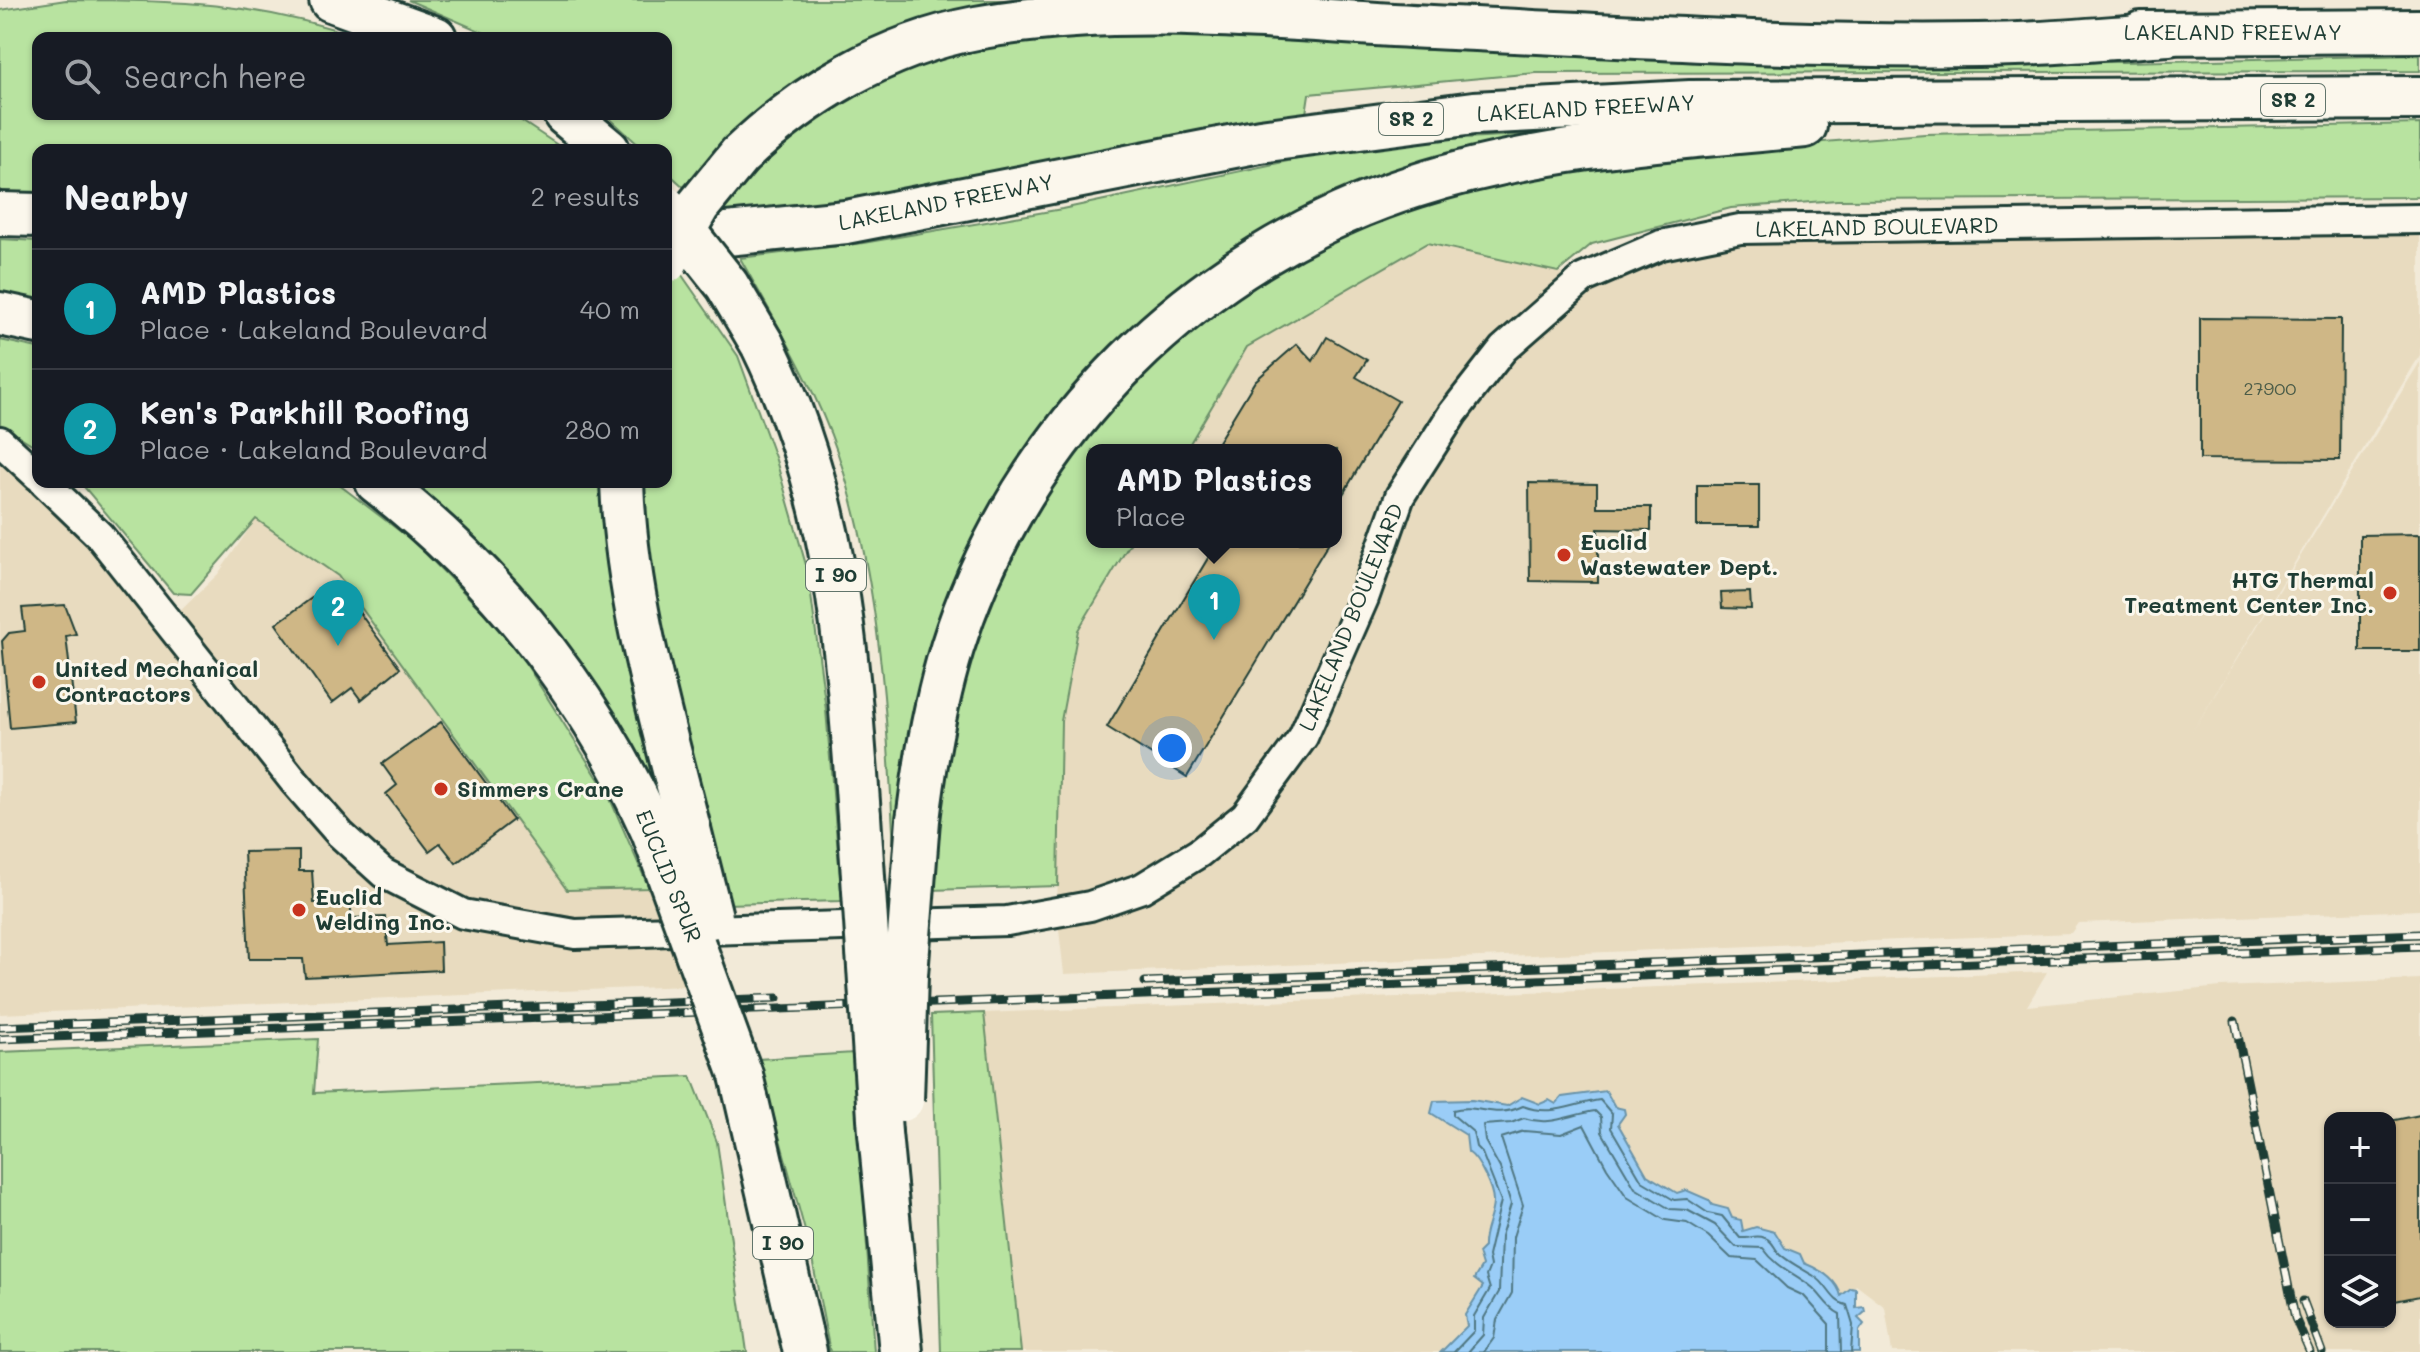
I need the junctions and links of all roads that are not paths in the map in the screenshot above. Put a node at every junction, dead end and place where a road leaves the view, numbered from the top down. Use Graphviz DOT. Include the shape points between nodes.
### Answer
graph roads {
  1 [pos="331,0"];
  2 [pos="1374,0"];
  3 [pos="2420,31"];
  4 [pos="419,32"];
  5 [pos="2169,34"];
  6 [pos="2420,98"];
  7 [pos="2166,102"];
  8 [pos="0,214"];
  9 [pos="32,215"];
  10 [pos="672,216"];
  11 [pos="2420,219"];
  12 [pos="672,240"];
  13 [pos="672,252"];
  14 [pos="0,314"];
  15 [pos="32,321"];
  16 [pos="0,441"];
  17 [pos="32,470"];
  18 [pos="50,488"];
  19 [pos="384,488"];
  20 [pos="622,488"];
  21 [pos="671,831"];
  22 [pos="891,1131"];
  23 [pos="900,1342"];
  24 [pos="805,1352"];
  1 -- 4 [label="highway"];
  2 -- 5 [label="highway, LAKELAND FREEWAY" via="1674,22"];
  3 -- 5 [label="highway, LAKELAND FREEWAY"];
  5 -- 13 [label="highway, bridge" via="1980,46 1826,44 1166,15 1050,18 961,31 872,63 788,113 739,156 698,206"];
  6 -- 7 [label="highway, LAKELAND FREEWAY / SR 2"];
  7 -- 12 [label="highway, LAKELAND FREEWAY / SR 2" via="1721,102 1474,113 1260,141 860,220"];
  7 -- 22 [label="highway, bridge" via="1826,124 1544,155 1454,175 1373,201 1259,258 1187,308 1122,364 1089,401 1022,495 985,566 953,646 932,726 918,820"];
  8 -- 9 [label="highway"];
  10 -- 22 [label="highway, I 90, bridge" via="727,285 762,344 797,428 830,537 848,660"];
  11 -- 18 [label="street, LAKELAND BOULEVARD" via="1740,229 1661,245 1584,278 1503,349 1400,496 1364,598 1303,737 1245,816 1142,888 1090,906 1007,921 575,934 463,914 383,873 340,834 99,535"];
  14 -- 15 [label="highway"];
  16 -- 17 [label="street"];
  19 -- 21 [label="highway, EUCLID SPUR" via="461,554 536,637"];
  20 -- 21 [label="highway"];
  21 -- 24 [label="highway, I 90, bridge" via="728,982 741,1075"];
  22 -- 23 [label="highway, I 90"];
}
